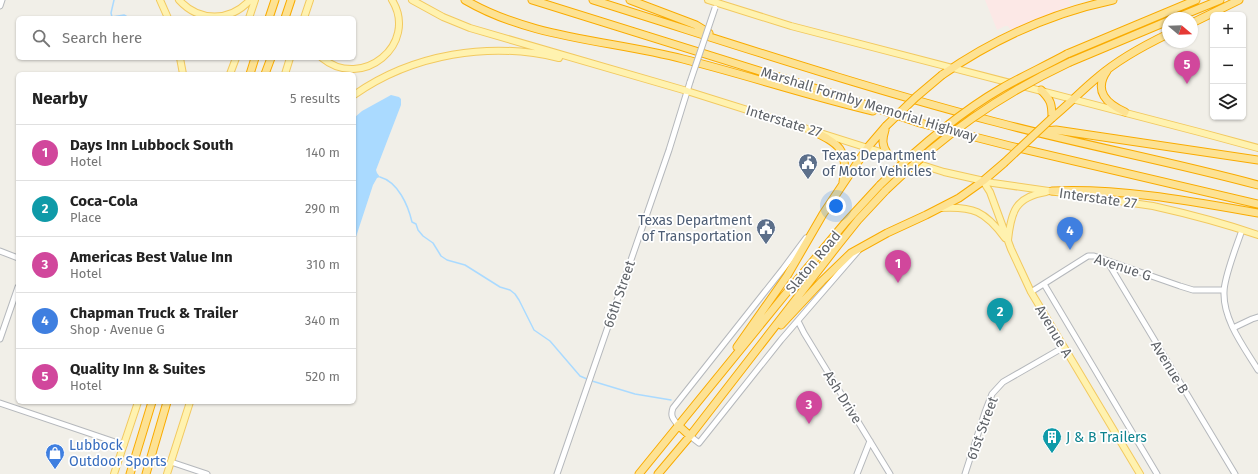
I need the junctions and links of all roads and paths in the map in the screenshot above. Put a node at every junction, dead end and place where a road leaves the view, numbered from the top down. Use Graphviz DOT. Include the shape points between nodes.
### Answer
graph roads {
  1 [pos="2,0"];
  2 [pos="160,0"];
  3 [pos="179,0"];
  4 [pos="250,0"];
  5 [pos="255,0"];
  6 [pos="275,0"];
  7 [pos="291,0"];
  8 [pos="310,0"];
  9 [pos="392,0"];
  10 [pos="412,0"];
  11 [pos="465,0"];
  12 [pos="532,0"];
  13 [pos="593,0"];
  14 [pos="630,0"];
  15 [pos="708,0"];
  16 [pos="1113,0"];
  17 [pos="1196,0"];
  18 [pos="1220,0"];
  19 [pos="1239,0"];
  20 [pos="716,4"];
  21 [pos="0,6"];
  22 [pos="1191,12"];
  23 [pos="167,16"];
  24 [pos="210,16"];
  25 [pos="225,16"];
  26 [pos="250,16"];
  27 [pos="270,16"];
  28 [pos="286,16"];
  29 [pos="305,16"];
  30 [pos="308,16"];
  31 [pos="1198,20"];
  32 [pos="1162,24"];
  33 [pos="1162,37"];
  34 [pos="718,39"];
  35 [pos="180,60"];
  36 [pos="235,60"];
  37 [pos="255,60"];
  38 [pos="270,60"];
  39 [pos="289,60"];
  40 [pos="325,60"];
  41 [pos="952,67"];
  42 [pos="1108,69"];
  43 [pos="183,72"];
  44 [pos="231,72"];
  45 [pos="251,72"];
  46 [pos="266,72"];
  47 [pos="286,72"];
  48 [pos="639,77"];
  49 [pos="1040,90"];
  50 [pos="687,91"];
  51 [pos="356,94"];
  52 [pos="1074,99"];
  53 [pos="1124,112"];
  54 [pos="1052,118"];
  55 [pos="920,123"];
  56 [pos="886,126"];
  57 [pos="811,130"];
  58 [pos="1033,131"];
  59 [pos="868,147"];
  60 [pos="1258,148"];
  61 [pos="887,154"];
  62 [pos="1258,160"];
  63 [pos="983,181"];
  64 [pos="843,184"];
  65 [pos="1258,185"];
  66 [pos="1052,192"];
  67 [pos="1258,204"];
  68 [pos="940,208"];
  69 [pos="1258,213"];
  70 [pos="823,214"];
  71 [pos="1242,230"];
  72 [pos="1258,235"];
  73 [pos="1008,242"];
  74 [pos="863,246"];
  75 [pos="0,251"];
  76 [pos="16,257"];
  77 [pos="1107,261"];
  78 [pos="1044,284"];
  79 [pos="1224,290"];
  80 [pos="1031,292"];
  81 [pos="16,293"];
  82 [pos="1258,317"];
  83 [pos="798,321"];
  84 [pos="1233,328"];
  85 [pos="0,339"];
  86 [pos="759,347"];
  87 [pos="1064,347"];
  88 [pos="1258,370"];
  89 [pos="712,383"];
  90 [pos="0,403"];
  91 [pos="137,404"];
  92 [pos="151,404"];
  93 [pos="166,404"];
  94 [pos="191,404"];
  95 [pos="678,425"];
  96 [pos="690,436"];
  97 [pos="870,441"];
  98 [pos="124,445"];
  99 [pos="171,462"];
  100 [pos="114,474"];
  101 [pos="130,474"];
  102 [pos="146,474"];
  103 [pos="167,474"];
  104 [pos="207,474"];
  105 [pos="557,474"];
  106 [pos="639,474"];
  107 [pos="658,474"];
  108 [pos="857,474"];
  109 [pos="890,474"];
  110 [pos="965,474"];
  111 [pos="1140,474"];
  112 [pos="1157,474"];
  113 [pos="1235,474"];
  1 -- 21 [label="street"];
  2 -- 23 [label="main road"];
  3 -- 24 [label="main road" via="196,13"];
  4 -- 25 [label="main road" via="242,8"];
  5 -- 26 [label="main road"];
  6 -- 27 [label="highway"];
  7 -- 28 [label="highway"];
  8 -- 29 [label="main road"];
  8 -- 30 [label="main road"];
  9 -- 40 [label="main road" via="398,16 398,31 394,44 383,57 372,65 348,69"];
  10 -- 48 [label="main road, Interstate 27" via="443,18 470,28"];
  11 -- 55 [label="highway" via="496,16 534,29 683,59"];
  12 -- 55 [label="highway, Marshall Formby Memorial Highway"];
  13 -- 34 [label="highway, Marshall Formby Memorial Highway"];
  14 -- 34 [label="highway" via="696,25"];
  15 -- 20 [label="main road"];
  16 -- 41 [label="highway" via="1041,21 999,40"];
  17 -- 89 [label="highway, Slaton Road, bridge" via="1067,54 1002,88 925,143 880,185 831,240"];
  18 -- 22 [label="highway"];
  19 -- 31 [label="highway"];
  20 -- 41 [label="main road"];
  20 -- 50 [label="street, 66th Street, bridge"];
  32 -- 86 [label="highway, Slaton Road, bridge" via="1070,62 1006,95 931,149 858,220"];
  33 -- 42 [label="highway" via="1132,52"];
  34 -- 58 [label="highway, Marshall Formby Memorial Highway" via="888,92"];
  35 -- 43 [label="main road"];
  36 -- 44 [label="main road"];
  37 -- 45 [label="highway"];
  38 -- 46 [label="highway"];
  39 -- 47 [label="main road"];
  41 -- 49 [label="main road"];
  41 -- 56 [label="highway, bridge"];
  42 -- 52 [label="highway"];
  42 -- 53 [label="highway" via="1102,81 1103,95 1108,103"];
  48 -- 50 [label="main road, Interstate 27"];
  48 -- 51 [label="main road" via="536,53 477,52 413,65"];
  49 -- 52 [label="main road"];
  49 -- 54 [label="highway" via="1051,103"];
  50 -- 57 [label="main road, Interstate 27"];
  50 -- 105 [label="street, 66th Street"];
  52 -- 53 [label="main road"];
  52 -- 54 [label="highway"];
  53 -- 60 [label="main road"];
  54 -- 63 [label="highway, bridge"];
  55 -- 67 [label="highway, Marshall Formby Memorial Highway"];
  56 -- 59 [label="highway"];
  56 -- 61 [label="highway" via="882,139"];
  57 -- 59 [label="main road, Interstate 27"];
  57 -- 64 [label="highway" via="840,148 845,160"];
  58 -- 62 [label="highway" via="1056,130"];
  58 -- 65 [label="highway, Marshall Formby Memorial Highway"];
  59 -- 61 [label="main road, Interstate 27"];
  59 -- 64 [label="highway"];
  61 -- 63 [label="main road, Interstate 27"];
  63 -- 66 [label="main road, Interstate 27"];
  63 -- 68 [label="highway"];
  63 -- 73 [label="main road, Avenue A" via="990,192"];
  64 -- 70 [label="highway"];
  66 -- 69 [label="highway" via="1079,190 1163,197"];
  66 -- 71 [label="main road, Interstate 27" via="1178,211"];
  66 -- 73 [label="main road" via="1034,194 1017,206 1011,217"];
  68 -- 73 [label="main road" via="957,207 978,212 988,218"];
  68 -- 74 [label="highway"];
  70 -- 89 [label="highway" via="787,276"];
  70 -- 95 [label="street, Slaton Road" via="673,408 672,419"];
  71 -- 72 [label="main road, Interstate 27"];
  71 -- 79 [label="street"];
  73 -- 80 [label="main road, Avenue A"];
  74 -- 83 [label="street, Slaton Road"];
  74 -- 86 [label="highway" via="851,253 828,275"];
  75 -- 76 [label="street"];
  77 -- 78 [label="street, Avenue G" via="1088,256"];
  77 -- 79 [label="street, Avenue G" via="1187,288"];
  77 -- 113 [label="street, Avenue B"];
  78 -- 80 [label="street, Avenue G"];
  78 -- 112 [label="street, Avenue A"];
  79 -- 84 [label="street" via="1224,302"];
  80 -- 87 [label="main road, Avenue A"];
  81 -- 85 [label="street"];
  82 -- 84 [label="street"];
  83 -- 96 [label="street, Slaton Road" via="699,443"];
  83 -- 97 [label="street, Ash Drive"];
  84 -- 88 [label="street"];
  86 -- 96 [label="highway, Slaton Road"];
  87 -- 110 [label="street, 61st Street" via="1003,382 992,394"];
  87 -- 111 [label="main road, Avenue A"];
  89 -- 95 [label="highway, Slaton Road"];
  90 -- 98 [label="street"];
  91 -- 98 [label="main road"];
  92 -- 101 [label="highway"];
  93 -- 102 [label="highway"];
  94 -- 99 [label="main road"];
  95 -- 96 [label="highway"];
  95 -- 106 [label="highway, Slaton Road"];
  96 -- 107 [label="highway, Slaton Road"];
  97 -- 108 [label="street"];
  97 -- 109 [label="street, Ash Drive"];
  98 -- 100 [label="main road"];
  99 -- 103 [label="main road"];
  99 -- 104 [label="street"];
}
